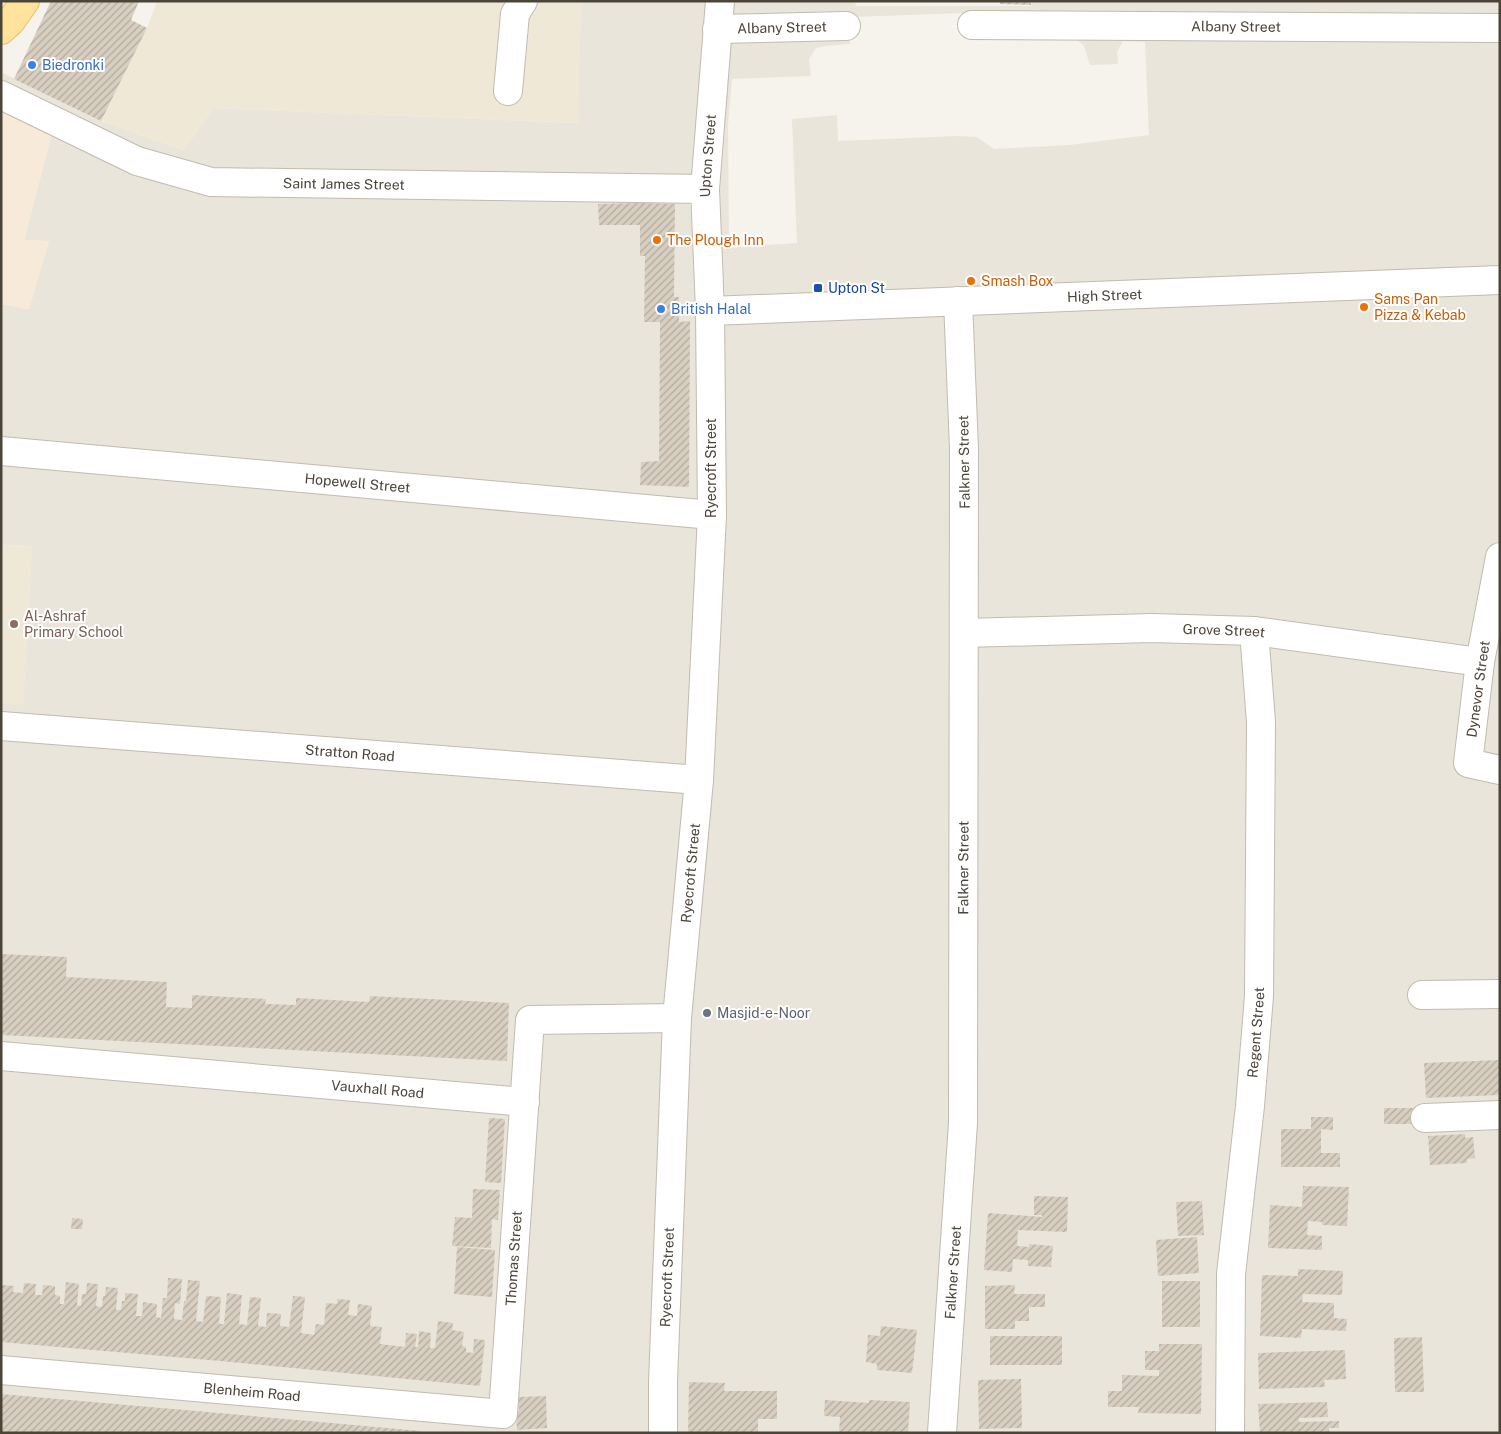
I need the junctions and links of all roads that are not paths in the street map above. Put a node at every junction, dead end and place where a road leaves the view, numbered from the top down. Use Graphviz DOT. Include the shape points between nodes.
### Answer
graph roads {
  1 [pos="25,1"];
  2 [pos="523,1"];
  3 [pos="720,1"];
  4 [pos="846,26"];
  5 [pos="972,26"];
  6 [pos="1500,28"];
  7 [pos="717,29"];
  8 [pos="1,30"];
  9 [pos="508,91"];
  10 [pos="1,95"];
  11 [pos="706,189"];
  12 [pos="1500,280"];
  13 [pos="958,301"];
  14 [pos="710,312"];
  15 [pos="1,451"];
  16 [pos="712,514"];
  17 [pos="1500,557"];
  18 [pos="1254,631"];
  19 [pos="965,633"];
  20 [pos="1480,662"];
  21 [pos="1,726"];
  22 [pos="1500,770"];
  23 [pos="699,780"];
  24 [pos="1500,994"];
  25 [pos="1422,995"];
  26 [pos="677,1018"];
  27 [pos="1,1056"];
  28 [pos="525,1102"];
  29 [pos="1500,1115"];
  30 [pos="1425,1118"];
  31 [pos="1,1370"];
  32 [pos="503,1414"];
  33 [pos="663,1433"];
  34 [pos="942,1433"];
  35 [pos="1230,1433"];
  1 -- 8 [label="main road"];
  2 -- 9 [label="street" via="515,14"];
  3 -- 7 [label="street, Upton Street"];
  4 -- 7 [label="street, Albany Street"];
  5 -- 6 [label="street, Albany Street"];
  7 -- 11 [label="street, Upton Street"];
  10 -- 11 [label="street, Saint James Street" via="137,161 211,182"];
  11 -- 14 [label="street, Upton Street"];
  12 -- 13 [label="street, High Street"];
  13 -- 14 [label="street, High Street"];
  13 -- 19 [label="street, Falkner Street" via="964,449"];
  14 -- 16 [label="street, Ryecroft Street"];
  15 -- 16 [label="street, Hopewell Street"];
  16 -- 23 [label="street, Ryecroft Street"];
  17 -- 20 [label="street, Dynevor Street"];
  18 -- 19 [label="street, Grove Street" via="1152,628"];
  18 -- 20 [label="street, Grove Street"];
  18 -- 35 [label="street, Regent Street" via="1261,722 1259,996 1231,1274"];
  19 -- 34 [label="street, Falkner Street" via="963,1123"];
  20 -- 22 [label="street, Dynevor Street" via="1468,764"];
  21 -- 23 [label="street, Stratton Road"];
  23 -- 26 [label="street, Ryecroft Street"];
  24 -- 25 [label="street"];
  26 -- 28 [label="street" via="530,1020"];
  26 -- 33 [label="street, Ryecroft Street"];
  27 -- 28 [label="street, Vauxhall Road"];
  28 -- 32 [label="street, Thomas Street"];
  29 -- 30 [label="street"];
  31 -- 32 [label="street, Blenheim Road"];
}
